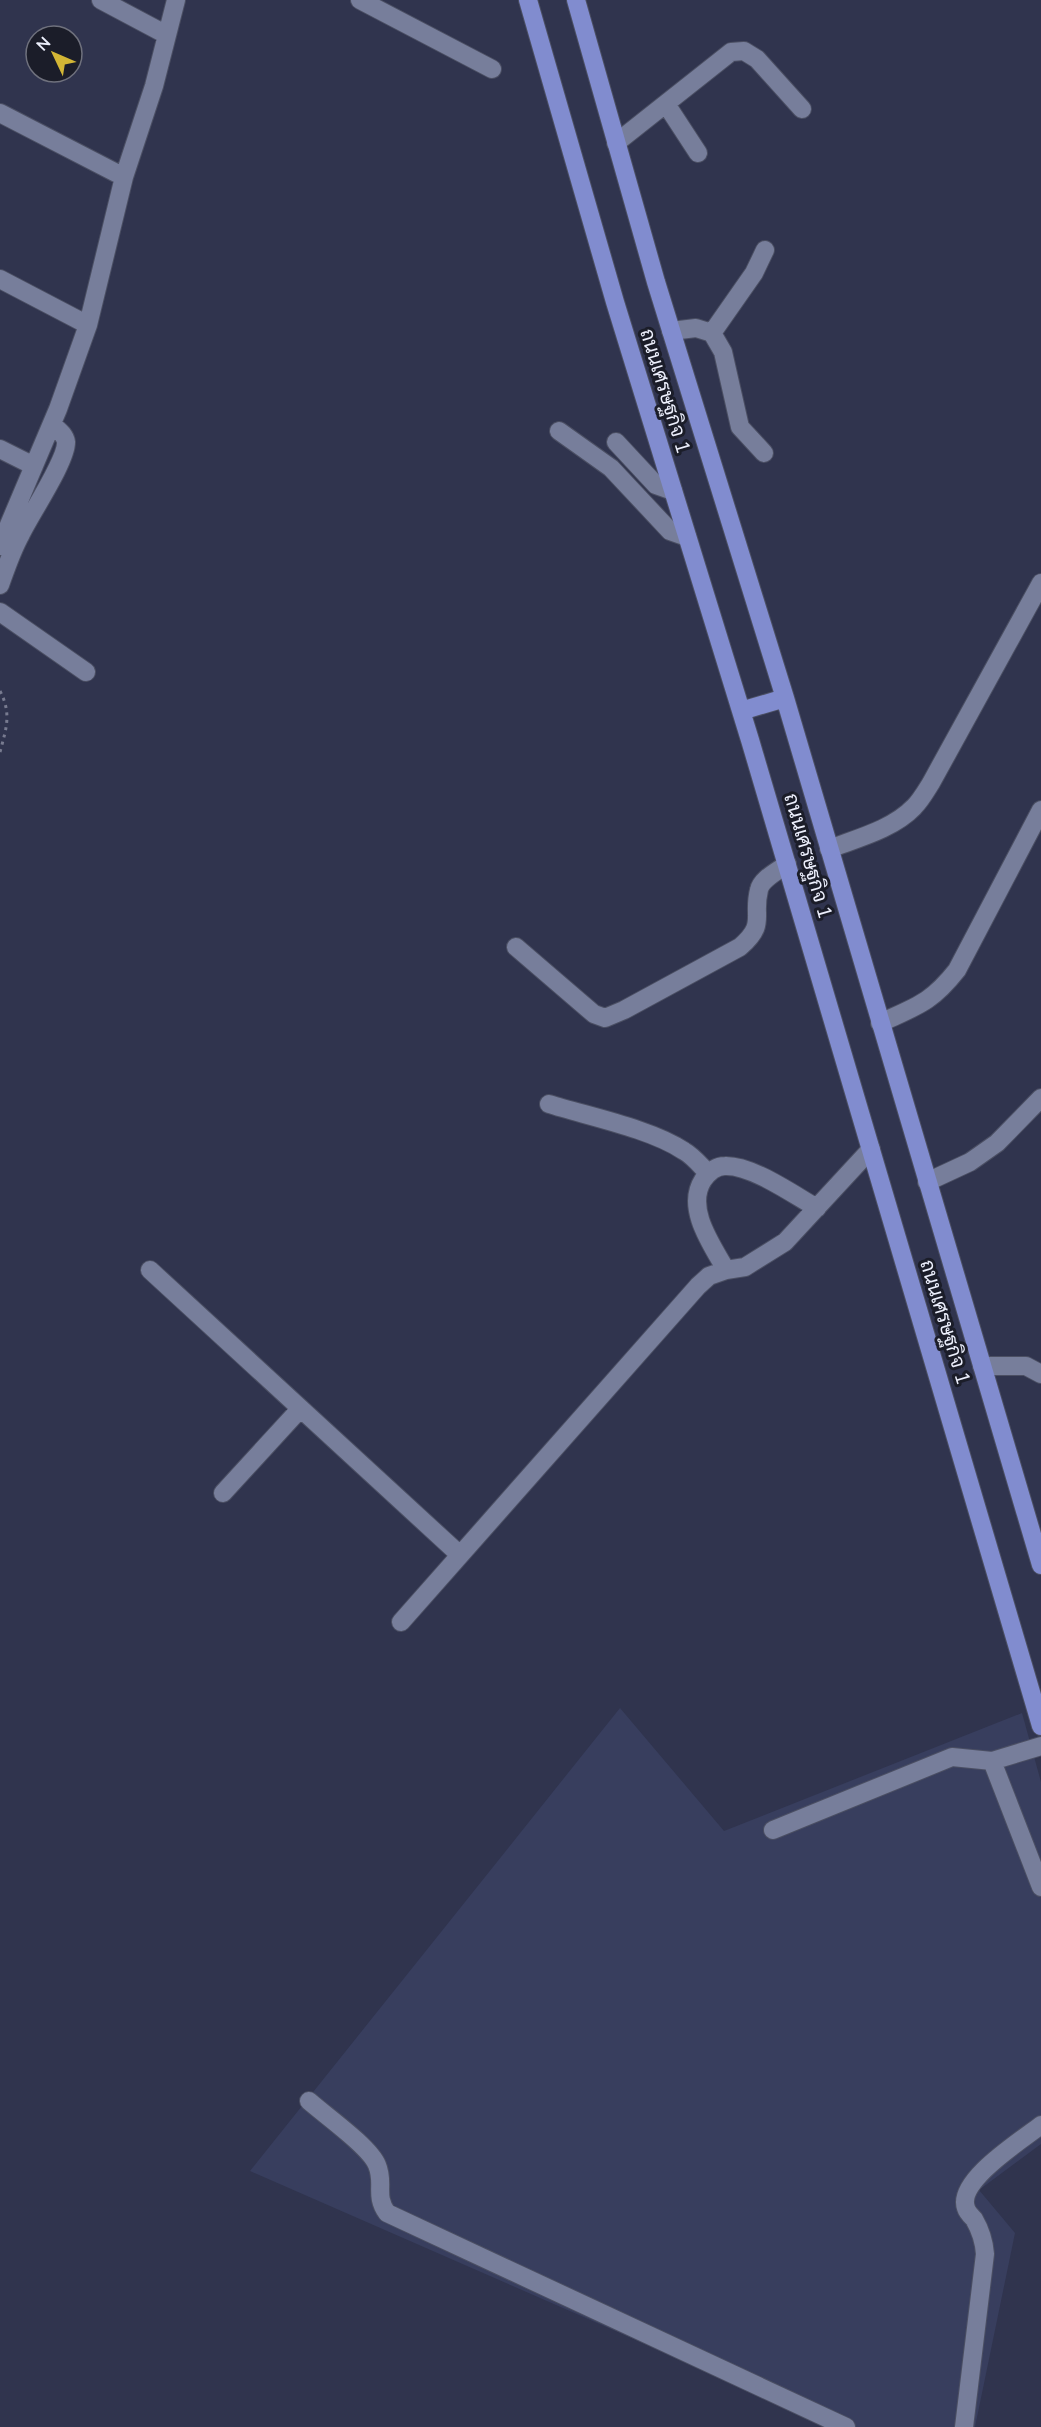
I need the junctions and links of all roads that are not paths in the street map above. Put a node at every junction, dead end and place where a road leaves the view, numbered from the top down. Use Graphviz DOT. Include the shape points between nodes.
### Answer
graph roads {
  1 [pos="100,0"];
  2 [pos="176,0"];
  3 [pos="360,0"];
  4 [pos="528,0"];
  5 [pos="576,0"];
  6 [pos="165,34"];
  7 [pos="492,69"];
  8 [pos="666,104"];
  9 [pos="802,109"];
  10 [pos="0,113"];
  11 [pos="616,143"];
  12 [pos="698,153"];
  13 [pos="124,177"];
  14 [pos="765,250"];
  15 [pos="0,279"];
  16 [pos="88,325"];
  17 [pos="671,331"];
  18 [pos="712,333"];
  19 [pos="52,424"];
  20 [pos="559,431"];
  21 [pos="616,442"];
  22 [pos="0,449"];
  23 [pos="764,453"];
  24 [pos="34,466"];
  25 [pos="672,491"];
  26 [pos="687,537"];
  27 [pos="0,546"];
  28 [pos="1041,583"];
  29 [pos="0,585"];
  30 [pos="0,612"];
  31 [pos="86,672"];
  32 [pos="785,698"];
  33 [pos="741,711"];
  34 [pos="1041,810"];
  35 [pos="829,849"];
  36 [pos="787,864"];
  37 [pos="516,947"];
  38 [pos="880,1023"];
  39 [pos="1041,1098"];
  40 [pos="549,1104"];
  41 [pos="871,1149"];
  42 [pos="708,1173"];
  43 [pos="927,1182"];
  44 [pos="818,1208"];
  45 [pos="150,1270"];
  46 [pos="726,1270"];
  47 [pos="982,1366"];
  48 [pos="1041,1374"];
  49 [pos="300,1409"];
  50 [pos="222,1493"];
  51 [pos="460,1555"];
  52 [pos="1041,1565"];
  53 [pos="401,1622"];
  54 [pos="1041,1726"];
  55 [pos="1041,1746"];
  56 [pos="992,1761"];
  57 [pos="773,1830"];
  58 [pos="1041,1887"];
  59 [pos="309,2101"];
  60 [pos="1041,2126"];
  61 [pos="846,2427"];
  62 [pos="964,2427"];
  1 -- 6 [label="street"];
  2 -- 6 [label="street"];
  3 -- 7 [label="street"];
  4 -- 25 [label="main road, ถนนเศรษฐกิจ 1"];
  5 -- 11 [label="main road, ถนนเศรษฐกิจ 1"];
  6 -- 13 [label="street" via="154,86"];
  8 -- 9 [label="street" via="731,52 744,51 757,59"];
  8 -- 11 [label="street"];
  8 -- 12 [label="street"];
  10 -- 13 [label="street"];
  11 -- 17 [label="main road, ถนนเศรษฐกิจ 1"];
  13 -- 16 [label="street"];
  14 -- 18 [label="street" via="754,273"];
  15 -- 16 [label="street"];
  16 -- 19 [label="street"];
  17 -- 18 [label="street" via="696,328"];
  17 -- 32 [label="main road, ถนนเศรษฐกิจ 1"];
  18 -- 23 [label="street" via="723,352 740,427"];
  19 -- 24 [label="street"];
  19 -- 29 [label="street" via="63,434 65,449 21,534"];
  20 -- 26 [label="street" via="611,468 670,531"];
  21 -- 25 [label="street" via="657,484"];
  22 -- 24 [label="street"];
  24 -- 27 [label="street"];
  25 -- 26 [label="main road, ถนนเศรษฐกิจ 1"];
  26 -- 33 [label="main road, ถนนเศรษฐกิจ 1"];
  28 -- 35 [label="street" via="915,807 877,831"];
  30 -- 31 [label="street"];
  32 -- 33 [label="main road"];
  32 -- 35 [label="main road, ถนนเศรษฐกิจ 1"];
  33 -- 36 [label="main road, ถนนเศรษฐกิจ 1"];
  34 -- 38 [label="street" via="957,970 927,1002"];
  35 -- 38 [label="main road, ถนนเศรษฐกิจ 1"];
  36 -- 37 [label="street" via="759,889 758,923 752,937 605,1018 594,1014"];
  36 -- 41 [label="main road, ถนนเศรษฐกิจ 1"];
  38 -- 43 [label="main road, ถนนเศรษฐกิจ 1"];
  39 -- 43 [label="street" via="997,1143 970,1162"];
  40 -- 42 [label="street" via="654,1136 687,1152"];
  41 -- 44 [label="street"];
  41 -- 54 [label="main road, ถนนเศรษฐกิจ 1"];
  42 -- 44 [label="street" via="724,1165 739,1168"];
  42 -- 46 [label="street" via="698,1189 697,1202 703,1229"];
  43 -- 47 [label="main road, ถนนเศรษฐกิจ 1"];
  44 -- 46 [label="street" via="767,1255 745,1267"];
  45 -- 49 [label="street"];
  46 -- 51 [label="street" via="709,1276 698,1286"];
  47 -- 48 [label="street" via="1026,1366"];
  47 -- 52 [label="main road, ถนนเศรษฐกิจ 1"];
  49 -- 50 [label="street"];
  49 -- 51 [label="street"];
  51 -- 53 [label="street"];
  55 -- 56 [label="street"];
  56 -- 57 [label="street" via="952,1757"];
  56 -- 58 [label="street"];
  59 -- 61 [label="street" via="373,2156 378,2168 381,2205 387,2214"];
  60 -- 62 [label="street" via="989,2166 964,2196 966,2208 984,2238 985,2254"];
}
